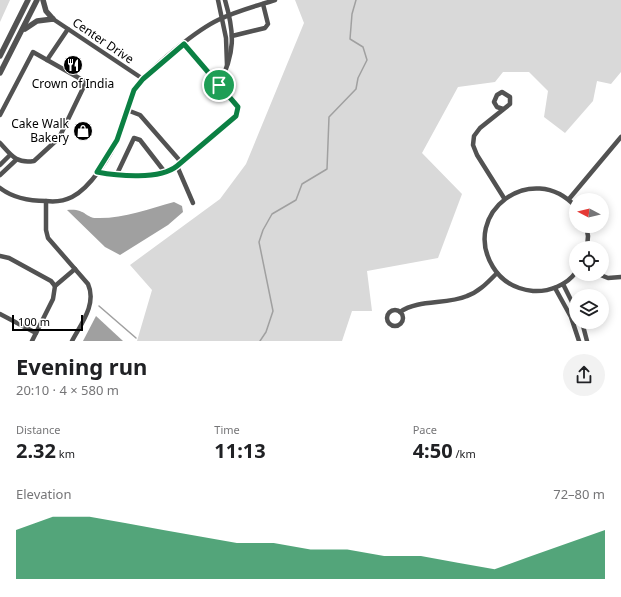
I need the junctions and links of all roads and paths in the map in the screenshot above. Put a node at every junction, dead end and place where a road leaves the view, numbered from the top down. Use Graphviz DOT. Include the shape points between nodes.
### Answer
graph roads {
  1 [pos="28,0"];
  2 [pos="37,0"];
  3 [pos="43,0"];
  4 [pos="218,0"];
  5 [pos="225,0"];
  6 [pos="275,0"];
  7 [pos="263,4"];
  8 [pos="229,15"];
  9 [pos="222,18"];
  10 [pos="53,19"];
  11 [pos="68,29"];
  12 [pos="232,36"];
  13 [pos="19,37"];
  14 [pos="184,44"];
  15 [pos="0,56"];
  16 [pos="47,60"];
  17 [pos="228,67"];
  18 [pos="0,73"];
  19 [pos="143,79"];
  20 [pos="219,85"];
  21 [pos="503,109"];
  22 [pos="127,110"];
  23 [pos="0,115"];
  24 [pos="621,137"];
  25 [pos="0,143"];
  26 [pos="10,155"];
  27 [pos="16,160"];
  28 [pos="179,164"];
  29 [pos="0,165"];
  30 [pos="164,171"];
  31 [pos="97,172"];
  32 [pos="0,175"];
  33 [pos="116,176"];
  34 [pos="0,188"];
  35 [pos="574,193"];
  36 [pos="504,198"];
  37 [pos="569,199"];
  38 [pos="46,201"];
  39 [pos="193,203"];
  40 [pos="0,256"];
  41 [pos="75,269"];
  42 [pos="497,274"];
  43 [pos="621,277"];
  44 [pos="569,278"];
  45 [pos="609,278"];
  46 [pos="563,284"];
  47 [pos="55,286"];
  48 [pos="555,288"];
  49 [pos="569,296"];
  50 [pos="400,312"];
  51 [pos="0,314"];
  52 [pos="584,329"];
  53 [pos="36,332"];
  54 [pos="32,341"];
  55 [pos="72,341"];
  56 [pos="579,341"];
  57 [pos="587,341"];
  1 -- 15 [label="street"];
  2 -- 13 [label="street"];
  3 -- 10 [label="street" via="46,11"];
  4 -- 9 [label="street"];
  5 -- 8 [label="street"];
  6 -- 7 [label="street"];
  7 -- 8 [label="street"];
  7 -- 12 [label="street" via="268,24 265,28"];
  8 -- 9 [label="street"];
  8 -- 12 [label="street"];
  9 -- 14 [label="street"];
  9 -- 17 [label="street"];
  10 -- 11 [label="street, Center Drive"];
  10 -- 13 [label="street" via="41,20 26,26"];
  11 -- 16 [label="street"];
  11 -- 19 [label="street, Center Drive"];
  12 -- 17 [label="street"];
  13 -- 18 [label="street"];
  14 -- 19 [label="street"];
  14 -- 20 [label="street"];
  16 -- 23 [label="street" via="33,52"];
  16 -- 27 [label="street" via="86,82 60,138 34,161"];
  17 -- 20 [label="street"];
  19 -- 22 [label="street" via="134,90"];
  20 -- 28 [label="street" via="238,107 238,112"];
  21 -- 36 [label="street" via="480,128 474,136 473,145"];
  22 -- 28 [label="street" via="140,115"];
  22 -- 31 [label="street" via="117,140"];
  24 -- 35 [label="street"];
  25 -- 26 [label="street"];
  26 -- 27 [label="street"];
  26 -- 29 [label="street"];
  27 -- 32 [label="street"];
  28 -- 30 [label="street"];
  28 -- 39 [label="street"];
  30 -- 33 [label="street" via="130,177"];
  30 -- 33 [label="street" via="140,140 134,138"];
  31 -- 33 [label="street"];
  31 -- 38 [label="street" via="73,197"];
  34 -- 38 [label="street" via="11,195"];
  36 -- 37 [label="street" via="530,188 550,190"];
  36 -- 42 [label="street" via="493,211 486,226 488,259"];
  38 -- 41 [label="street" via="48,238"];
  40 -- 47 [label="street" via="9,258 51,281"];
  41 -- 47 [label="street"];
  41 -- 55 [label="street" via="88,284 91,298"];
  42 -- 48 [label="street" via="509,284 524,290"];
  42 -- 50 [label="street" via="466,297 411,306"];
  43 -- 45 [label="street"];
  44 -- 46 [label="street"];
  46 -- 48 [label="street"];
  46 -- 49 [label="street"];
  47 -- 53 [label="street" via="53,299"];
  48 -- 56 [label="street" via="571,317"];
  51 -- 53 [label="street"];
  52 -- 57 [label="street"];
  53 -- 54 [label="street"];
}
